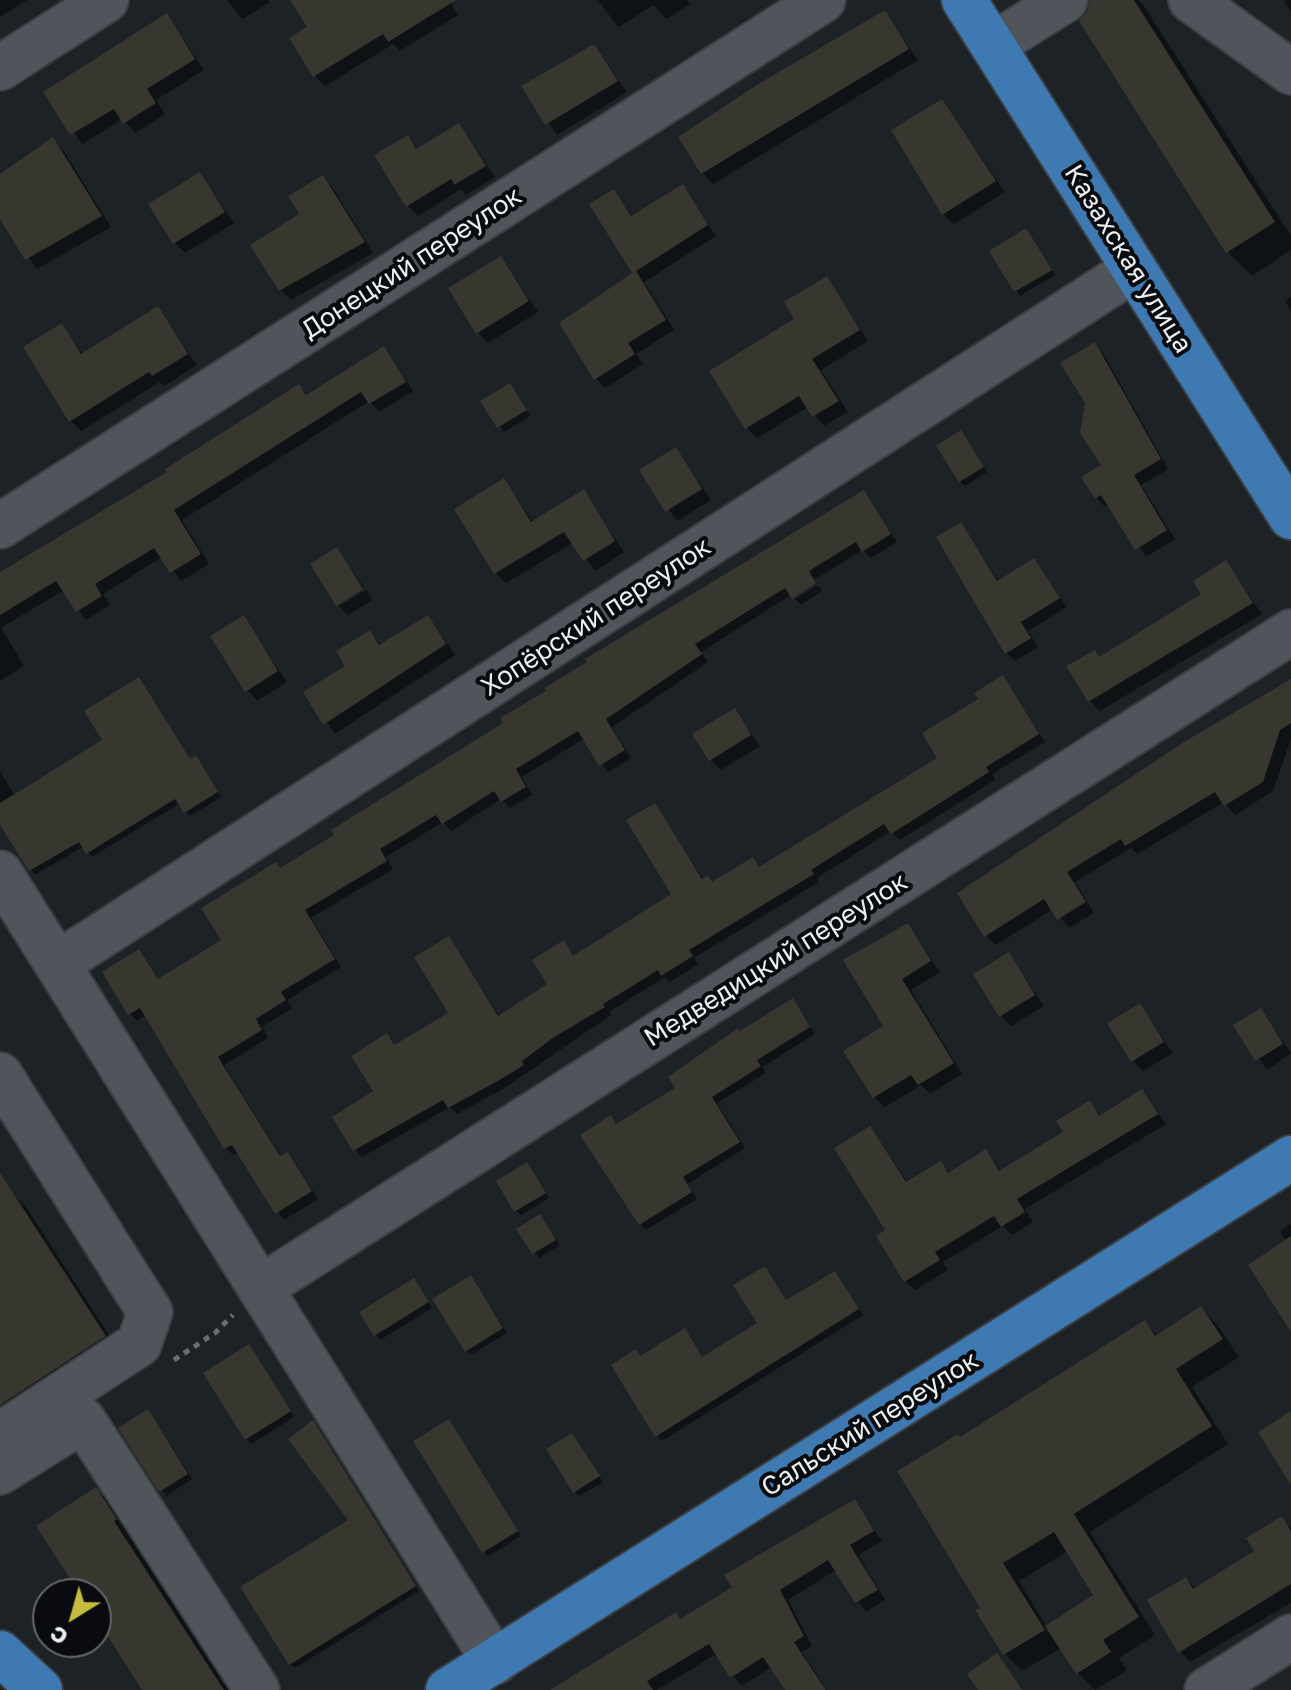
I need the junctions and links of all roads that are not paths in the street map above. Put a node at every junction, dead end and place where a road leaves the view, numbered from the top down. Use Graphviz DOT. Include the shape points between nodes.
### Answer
graph roads {
  1 [pos="106,0"];
  2 [pos="823,0"];
  3 [pos="964,0"];
  4 [pos="1065,0"];
  5 [pos="1191,0"];
  6 [pos="993,45"];
  7 [pos="0,68"];
  8 [pos="1291,72"];
  9 [pos="1134,269"];
  10 [pos="1291,517"];
  11 [pos="0,526"];
  12 [pos="1291,632"];
  13 [pos="0,873"];
  14 [pos="57,964"];
  15 [pos="0,1075"];
  16 [pos="1291,1158"];
  17 [pos="260,1288"];
  18 [pos="0,1435"];
  19 [pos="0,1472"];
  20 [pos="1291,1637"];
  21 [pos="0,1653"];
  22 [pos="495,1662"];
  23 [pos="40,1690"];
  24 [pos="257,1690"];
  25 [pos="448,1690"];
  26 [pos="1207,1690"];
  1 -- 7 [label="street"];
  2 -- 11 [label="street, Донецкий переулок"];
  3 -- 6 [label="main road, Казахская улица"];
  4 -- 6 [label="street"];
  5 -- 8 [label="street"];
  6 -- 9 [label="main road, Казахская улица"];
  9 -- 10 [label="main road, Казахская улица"];
  9 -- 14 [label="street, Хопёрский переулок"];
  12 -- 17 [label="street, Медведицкий переулок"];
  13 -- 14 [label="street"];
  14 -- 17 [label="street"];
  15 -- 18 [label="street" via="150,1312 139,1344"];
  16 -- 22 [label="main road, Сальский переулок"];
  17 -- 22 [label="street"];
  19 -- 24 [label="street" via="83,1420"];
  20 -- 26 [label="street"];
  21 -- 23 [label="main road"];
  22 -- 25 [label="main road, Сальский переулок"];
}
